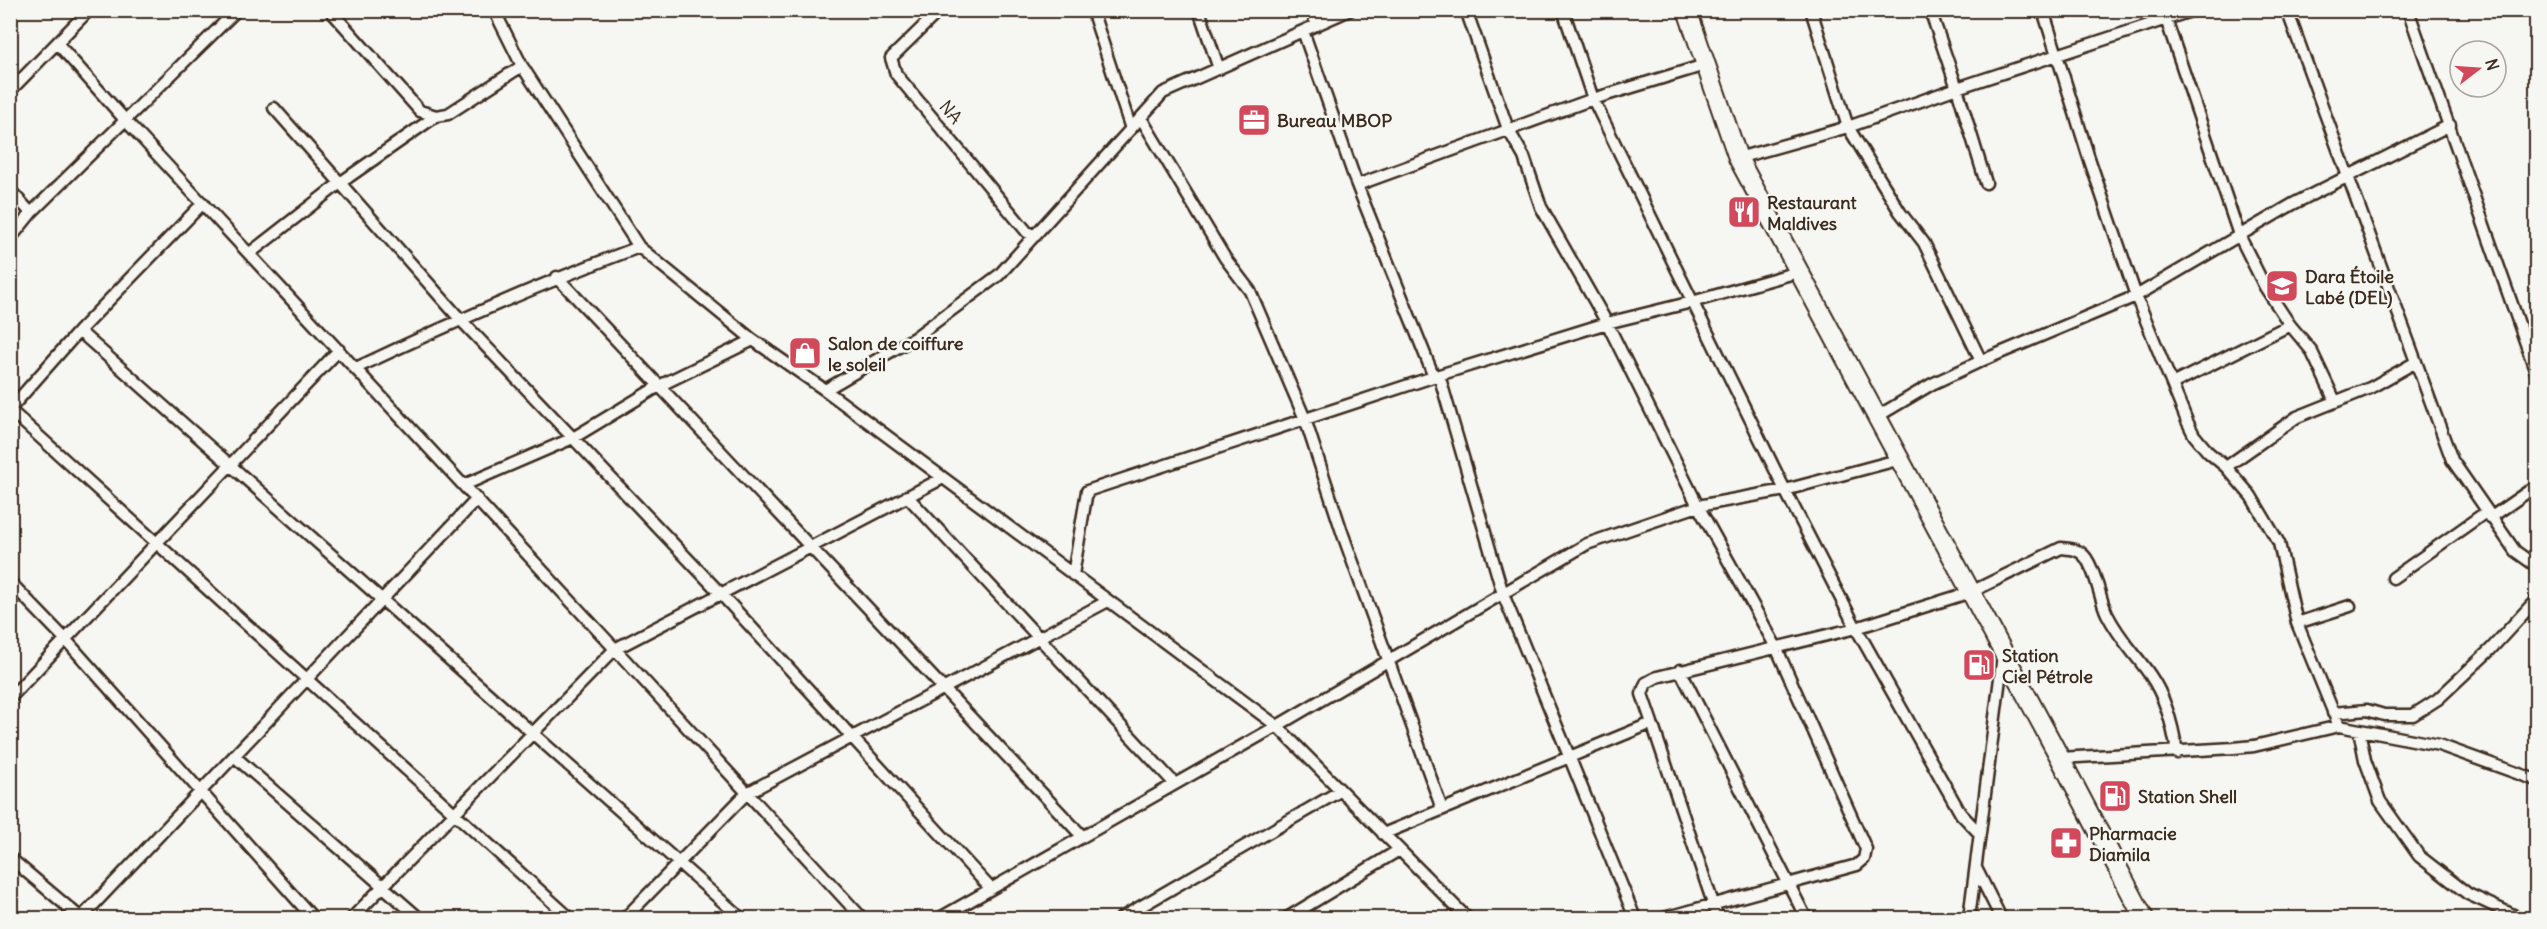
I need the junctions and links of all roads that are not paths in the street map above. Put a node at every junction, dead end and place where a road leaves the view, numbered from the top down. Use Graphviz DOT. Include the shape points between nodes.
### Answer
graph roads {
  1 [pos="89,10"];
  2 [pos="237,10"];
  3 [pos="330,10"];
  4 [pos="494,10"];
  5 [pos="940,10"];
  6 [pos="1092,10"];
  7 [pos="1199,10"];
  8 [pos="1311,10"];
  9 [pos="1350,10"];
  10 [pos="1466,10"];
  11 [pos="1563,10"];
  12 [pos="1687,10"];
  13 [pos="1810,10"];
  14 [pos="1930,10"];
  15 [pos="2043,10"];
  16 [pos="2194,10"];
  17 [pos="2287,10"];
  18 [pos="2408,10"];
  19 [pos="2164,15"];
  20 [pos="1317,25"];
  21 [pos="1304,31"];
  22 [pos="57,43"];
  23 [pos="2058,56"];
  24 [pos="1705,65"];
  25 [pos="522,66"];
  26 [pos="1219,69"];
  27 [pos="1957,88"];
  28 [pos="10,91"];
  29 [pos="1593,99"];
  30 [pos="274,108"];
  31 [pos="436,116"];
  32 [pos="1141,118"];
  33 [pos="126,121"];
  34 [pos="2450,125"];
  35 [pos="1848,127"];
  36 [pos="1131,129"];
  37 [pos="1509,129"];
  38 [pos="1738,158"];
  39 [pos="2348,178"];
  40 [pos="340,183"];
  41 [pos="1986,183"];
  42 [pos="1358,185"];
  43 [pos="10,190"];
  44 [pos="203,203"];
  45 [pos="31,213"];
  46 [pos="2239,235"];
  47 [pos="1035,236"];
  48 [pos="10,239"];
  49 [pos="639,247"];
  50 [pos="250,254"];
  51 [pos="1798,272"];
  52 [pos="557,277"];
  53 [pos="2136,296"];
  54 [pos="1692,302"];
  55 [pos="460,319"];
  56 [pos="1607,323"];
  57 [pos="2290,325"];
  58 [pos="79,330"];
  59 [pos="753,340"];
  60 [pos="339,350"];
  61 [pos="1981,362"];
  62 [pos="2416,362"];
  63 [pos="356,368"];
  64 [pos="2536,372"];
  65 [pos="1436,376"];
  66 [pos="2172,384"];
  67 [pos="658,386"];
  68 [pos="825,390"];
  69 [pos="2335,401"];
  70 [pos="10,410"];
  71 [pos="1878,416"];
  72 [pos="1305,419"];
  73 [pos="573,438"];
  74 [pos="1901,459"];
  75 [pos="231,465"];
  76 [pos="2226,467"];
  77 [pos="943,478"];
  78 [pos="464,485"];
  79 [pos="2536,486"];
  80 [pos="1785,490"];
  81 [pos="907,496"];
  82 [pos="477,499"];
  83 [pos="1698,506"];
  84 [pos="2488,515"];
  85 [pos="157,543"];
  86 [pos="810,547"];
  87 [pos="2536,566"];
  88 [pos="1073,575"];
  89 [pos="2393,578"];
  90 [pos="10,582"];
  91 [pos="1971,592"];
  92 [pos="721,594"];
  93 [pos="1503,594"];
  94 [pos="382,600"];
  95 [pos="2536,600"];
  96 [pos="1108,601"];
  97 [pos="2350,606"];
  98 [pos="2296,623"];
  99 [pos="1856,628"];
  100 [pos="1039,638"];
  101 [pos="66,640"];
  102 [pos="1776,647"];
  103 [pos="615,649"];
  104 [pos="2003,652"];
  105 [pos="1390,660"];
  106 [pos="1680,670"];
  107 [pos="307,679"];
  108 [pos="944,689"];
  109 [pos="10,698"];
  110 [pos="2333,713"];
  111 [pos="1652,723"];
  112 [pos="1277,726"];
  113 [pos="2339,726"];
  114 [pos="2359,730"];
  115 [pos="533,734"];
  116 [pos="852,738"];
  117 [pos="2177,753"];
  118 [pos="234,756"];
  119 [pos="1570,756"];
  120 [pos="2060,758"];
  121 [pos="2536,780"];
  122 [pos="1175,784"];
  123 [pos="201,791"];
  124 [pos="1340,791"];
  125 [pos="747,793"];
  126 [pos="1442,809"];
  127 [pos="454,814"];
  128 [pos="1383,834"];
  129 [pos="1980,834"];
  130 [pos="1082,836"];
  131 [pos="1399,850"];
  132 [pos="10,858"];
  133 [pos="679,864"];
  134 [pos="1976,868"];
  135 [pos="1791,885"];
  136 [pos="382,886"];
  137 [pos="991,889"];
  138 [pos="1713,906"];
  139 [pos="1299,911"];
  140 [pos="81,918"];
  141 [pos="313,918"];
  142 [pos="352,918"];
  143 [pos="419,918"];
  144 [pos="570,918"];
  145 [pos="625,918"];
  146 [pos="741,918"];
  147 [pos="862,918"];
  148 [pos="940,918"];
  149 [pos="1121,918"];
  150 [pos="1287,918"];
  151 [pos="1310,918"];
  152 [pos="1467,918"];
  153 [pos="1635,918"];
  154 [pos="1664,918"];
  155 [pos="1718,918"];
  156 [pos="1806,918"];
  157 [pos="1969,918"];
  158 [pos="2001,918"];
  159 [pos="2144,918"];
  160 [pos="2520,918"];
  1 -- 22 [label="street"];
  2 -- 33 [label="street"];
  3 -- 31 [label="street" via="420,111"];
  4 -- 25 [label="street"];
  5 -- 47 [label="street, NA" via="891,58 896,74 1027,232"];
  6 -- 36 [label="street"];
  7 -- 26 [label="street"];
  8 -- 20 [label="street"];
  9 -- 20 [label="street"];
  10 -- 37 [label="street"];
  11 -- 29 [label="street"];
  12 -- 24 [label="highway"];
  13 -- 35 [label="street"];
  14 -- 27 [label="street"];
  15 -- 23 [label="street"];
  16 -- 19 [label="street"];
  17 -- 39 [label="street"];
  18 -- 34 [label="street"];
  19 -- 23 [label="street"];
  19 -- 46 [label="street"];
  20 -- 21 [label="street"];
  21 -- 26 [label="street"];
  21 -- 42 [label="street"];
  22 -- 28 [label="street"];
  22 -- 33 [label="street"];
  23 -- 27 [label="street"];
  23 -- 53 [label="street"];
  24 -- 29 [label="street"];
  24 -- 38 [label="highway"];
  25 -- 31 [label="street" via="448,114"];
  25 -- 49 [label="street"];
  26 -- 32 [label="street" via="1163,93"];
  27 -- 35 [label="street"];
  27 -- 41 [label="street"];
  29 -- 37 [label="street"];
  29 -- 54 [label="street"];
  30 -- 40 [label="street"];
  31 -- 40 [label="street"];
  32 -- 36 [label="street"];
  32 -- 72 [label="street" via="1225,258 1250,291"];
  33 -- 44 [label="street"];
  33 -- 45 [label="street"];
  34 -- 39 [label="street"];
  34 -- 64 [label="street"];
  35 -- 38 [label="street"];
  35 -- 61 [label="street" via="1900,212 1924,243"];
  36 -- 47 [label="street"];
  37 -- 42 [label="street"];
  37 -- 56 [label="street" via="1524,157 1541,207"];
  38 -- 51 [label="highway"];
  39 -- 46 [label="street"];
  39 -- 62 [label="street"];
  40 -- 50 [label="street"];
  40 -- 55 [label="street"];
  42 -- 65 [label="street"];
  43 -- 45 [label="street"];
  44 -- 50 [label="street"];
  44 -- 58 [label="street"];
  45 -- 48 [label="street"];
  46 -- 53 [label="street"];
  46 -- 57 [label="street" via="2265,287"];
  47 -- 68 [label="street" via="999,275 914,338"];
  49 -- 52 [label="street"];
  49 -- 59 [label="street"];
  50 -- 60 [label="street"];
  51 -- 54 [label="street"];
  51 -- 71 [label="highway"];
  52 -- 55 [label="street"];
  52 -- 67 [label="street"];
  53 -- 61 [label="street"];
  53 -- 66 [label="street"];
  54 -- 56 [label="street"];
  54 -- 80 [label="street"];
  55 -- 63 [label="street"];
  55 -- 73 [label="street"];
  56 -- 65 [label="street"];
  56 -- 83 [label="street"];
  57 -- 66 [label="street"];
  57 -- 69 [label="street" via="2311,350"];
  58 -- 70 [label="street"];
  58 -- 75 [label="street"];
  59 -- 67 [label="street"];
  59 -- 68 [label="street"];
  60 -- 63 [label="street"];
  60 -- 75 [label="street"];
  61 -- 71 [label="street" via="1932,384"];
  62 -- 69 [label="street" via="2370,388"];
  62 -- 84 [label="street" via="2452,460"];
  63 -- 78 [label="street"];
  65 -- 72 [label="street"];
  65 -- 93 [label="street"];
  66 -- 76 [label="street" via="2194,435"];
  67 -- 73 [label="street"];
  67 -- 86 [label="street"];
  68 -- 77 [label="street"];
  69 -- 76 [label="street" via="2298,417"];
  70 -- 85 [label="street"];
  71 -- 74 [label="highway"];
  72 -- 88 [label="street" via="1087,491"];
  72 -- 105 [label="street"];
  73 -- 78 [label="street"];
  73 -- 92 [label="street"];
  74 -- 80 [label="street"];
  74 -- 91 [label="highway"];
  75 -- 85 [label="street"];
  75 -- 94 [label="street"];
  76 -- 98 [label="street" via="2251,496 2279,543"];
  77 -- 81 [label="street"];
  77 -- 88 [label="street"];
  78 -- 82 [label="street"];
  79 -- 84 [label="street"];
  80 -- 83 [label="street"];
  80 -- 99 [label="street"];
  81 -- 86 [label="street"];
  81 -- 100 [label="street"];
  82 -- 94 [label="street"];
  82 -- 103 [label="street"];
  83 -- 93 [label="street" via="1587,544"];
  83 -- 102 [label="street"];
  84 -- 87 [label="street" via="2514,552"];
  84 -- 89 [label="street"];
  85 -- 101 [label="street"];
  85 -- 107 [label="street"];
  86 -- 92 [label="street"];
  86 -- 108 [label="street"];
  88 -- 96 [label="street"];
  90 -- 101 [label="street"];
  91 -- 99 [label="street"];
  91 -- 104 [label="highway"];
  91 -- 117 [label="street" via="2061,548 2077,550 2086,557 2121,640 2151,675 2167,708"];
  92 -- 103 [label="street"];
  92 -- 116 [label="street"];
  93 -- 105 [label="street"];
  93 -- 119 [label="street"];
  94 -- 107 [label="street"];
  94 -- 115 [label="street"];
  95 -- 110 [label="street" via="2438,699 2413,715 2384,716 2367,710"];
  96 -- 100 [label="street"];
  96 -- 112 [label="street"];
  97 -- 98 [label="street"];
  98 -- 110 [label="street"];
  99 -- 102 [label="street"];
  99 -- 129 [label="street" via="1961,814"];
  100 -- 108 [label="street"];
  100 -- 122 [label="street"];
  101 -- 109 [label="street"];
  101 -- 123 [label="street"];
  102 -- 106 [label="street"];
  102 -- 135 [label="street" via="1866,849 1857,866"];
  103 -- 115 [label="street"];
  103 -- 125 [label="street"];
  104 -- 120 [label="highway"];
  104 -- 129 [label="street"];
  105 -- 112 [label="street"];
  105 -- 126 [label="street"];
  106 -- 111 [label="street" via="1646,683 1642,694"];
  106 -- 135 [label="street"];
  107 -- 118 [label="street"];
  107 -- 127 [label="street"];
  108 -- 116 [label="street"];
  108 -- 130 [label="street"];
  110 -- 113 [label="street"];
  111 -- 119 [label="street"];
  111 -- 138 [label="street"];
  112 -- 122 [label="street"];
  112 -- 124 [label="street"];
  113 -- 114 [label="street"];
  113 -- 117 [label="street" via="2254,746"];
  114 -- 121 [label="street" via="2439,746"];
  114 -- 160 [label="street" via="2380,801 2419,856 2468,894"];
  115 -- 127 [label="street"];
  115 -- 133 [label="street"];
  116 -- 125 [label="street"];
  116 -- 137 [label="street"];
  117 -- 120 [label="street"];
  118 -- 123 [label="street"];
  118 -- 136 [label="street"];
  119 -- 126 [label="street"];
  119 -- 153 [label="street"];
  120 -- 159 [label="highway"];
  122 -- 130 [label="street"];
  123 -- 140 [label="street"];
  123 -- 141 [label="street"];
  124 -- 128 [label="street"];
  124 -- 149 [label="street"];
  125 -- 133 [label="street"];
  125 -- 147 [label="street"];
  126 -- 128 [label="street"];
  127 -- 136 [label="street"];
  127 -- 144 [label="street"];
  128 -- 131 [label="street"];
  129 -- 134 [label="street"];
  130 -- 137 [label="street"];
  131 -- 139 [label="street"];
  131 -- 152 [label="street"];
  132 -- 140 [label="street"];
  133 -- 145 [label="street"];
  133 -- 146 [label="street"];
  134 -- 157 [label="street"];
  134 -- 158 [label="street"];
  135 -- 138 [label="street"];
  135 -- 156 [label="street"];
  136 -- 142 [label="street"];
  136 -- 143 [label="street"];
  137 -- 148 [label="street"];
  138 -- 154 [label="street"];
  138 -- 155 [label="street"];
  139 -- 150 [label="street"];
  139 -- 151 [label="street"];
}
